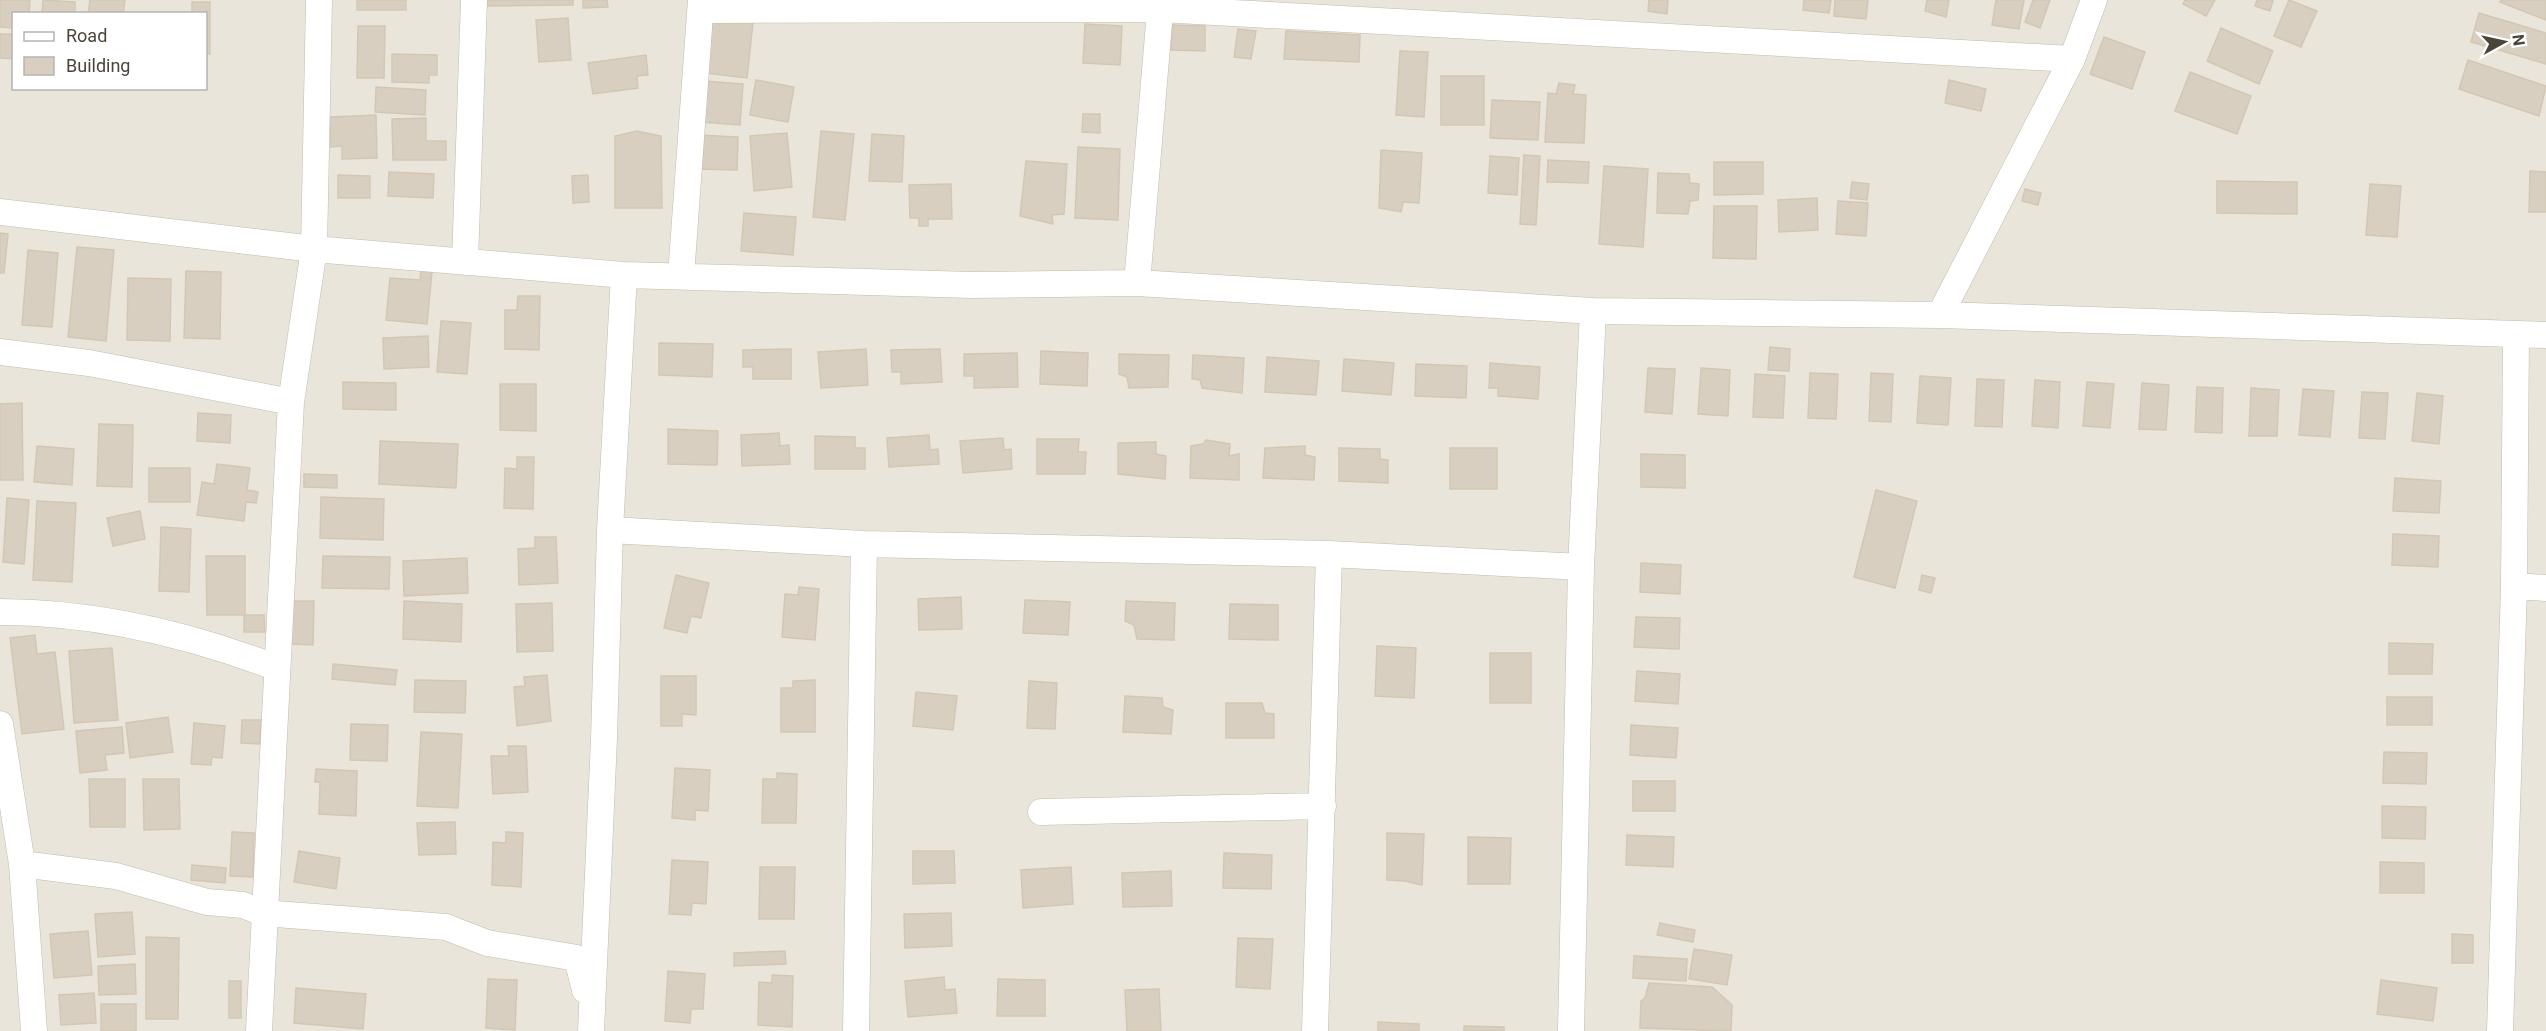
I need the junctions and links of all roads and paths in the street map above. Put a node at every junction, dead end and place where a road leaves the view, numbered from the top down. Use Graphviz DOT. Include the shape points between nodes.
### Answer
graph roads {
  1 [pos="319,0"];
  2 [pos="474,0"];
  3 [pos="2094,0"];
  4 [pos="1161,4"];
  5 [pos="701,5"];
  6 [pos="2072,59"];
  7 [pos="0,212"];
  8 [pos="314,249"];
  9 [pos="465,262"];
  10 [pos="624,275"];
  11 [pos="681,276"];
  12 [pos="1137,283"];
  13 [pos="1593,311"];
  14 [pos="1940,315"];
  15 [pos="2516,335"];
  16 [pos="2546,335"];
  17 [pos="0,352"];
  18 [pos="291,402"];
  19 [pos="610,530"];
  20 [pos="864,544"];
  21 [pos="1329,554"];
  22 [pos="1581,567"];
  23 [pos="2514,586"];
  24 [pos="2546,588"];
  25 [pos="0,612"];
  26 [pos="277,668"];
  27 [pos="0,724"];
  28 [pos="1323,806"];
  29 [pos="1041,812"];
  30 [pos="22,864"];
  31 [pos="263,913"];
  32 [pos="591,1022"];
  33 [pos="34,1031"];
  34 [pos="259,1031"];
  35 [pos="856,1031"];
  36 [pos="1315,1031"];
  37 [pos="1571,1031"];
  38 [pos="2500,1031"];
  1 -- 8 [label="street"];
  2 -- 9 [label="street"];
  3 -- 6 [label="street"];
  4 -- 5 [label="street"];
  4 -- 6 [label="street"];
  4 -- 12 [label="street"];
  5 -- 11 [label="street"];
  6 -- 14 [label="street"];
  7 -- 8 [label="street"];
  8 -- 9 [label="street"];
  8 -- 18 [label="street"];
  9 -- 10 [label="street"];
  10 -- 11 [label="street"];
  10 -- 19 [label="street"];
  11 -- 12 [label="street" via="972,285"];
  12 -- 13 [label="street"];
  13 -- 14 [label="street"];
  13 -- 22 [label="street"];
  14 -- 15 [label="street"];
  15 -- 16 [label="street"];
  15 -- 23 [label="street"];
  17 -- 18 [label="street" via="89,363"];
  18 -- 26 [label="street"];
  19 -- 20 [label="street"];
  19 -- 32 [label="street"];
  20 -- 21 [label="street"];
  20 -- 35 [label="street"];
  21 -- 22 [label="street"];
  21 -- 28 [label="street"];
  22 -- 37 [label="street"];
  23 -- 24 [label="street"];
  23 -- 38 [label="street"];
  25 -- 26 [label="street" via="44,612 124,622 231,650"];
  26 -- 31 [label="street"];
  27 -- 30 [label="street"];
  28 -- 29 [label="street"];
  28 -- 36 [label="street"];
  30 -- 31 [label="street" via="117,876 207,902 243,905"];
  30 -- 33 [label="street"];
  31 -- 32 [label="street" via="446,927 487,943 576,958"];
  31 -- 34 [label="street"];
}
